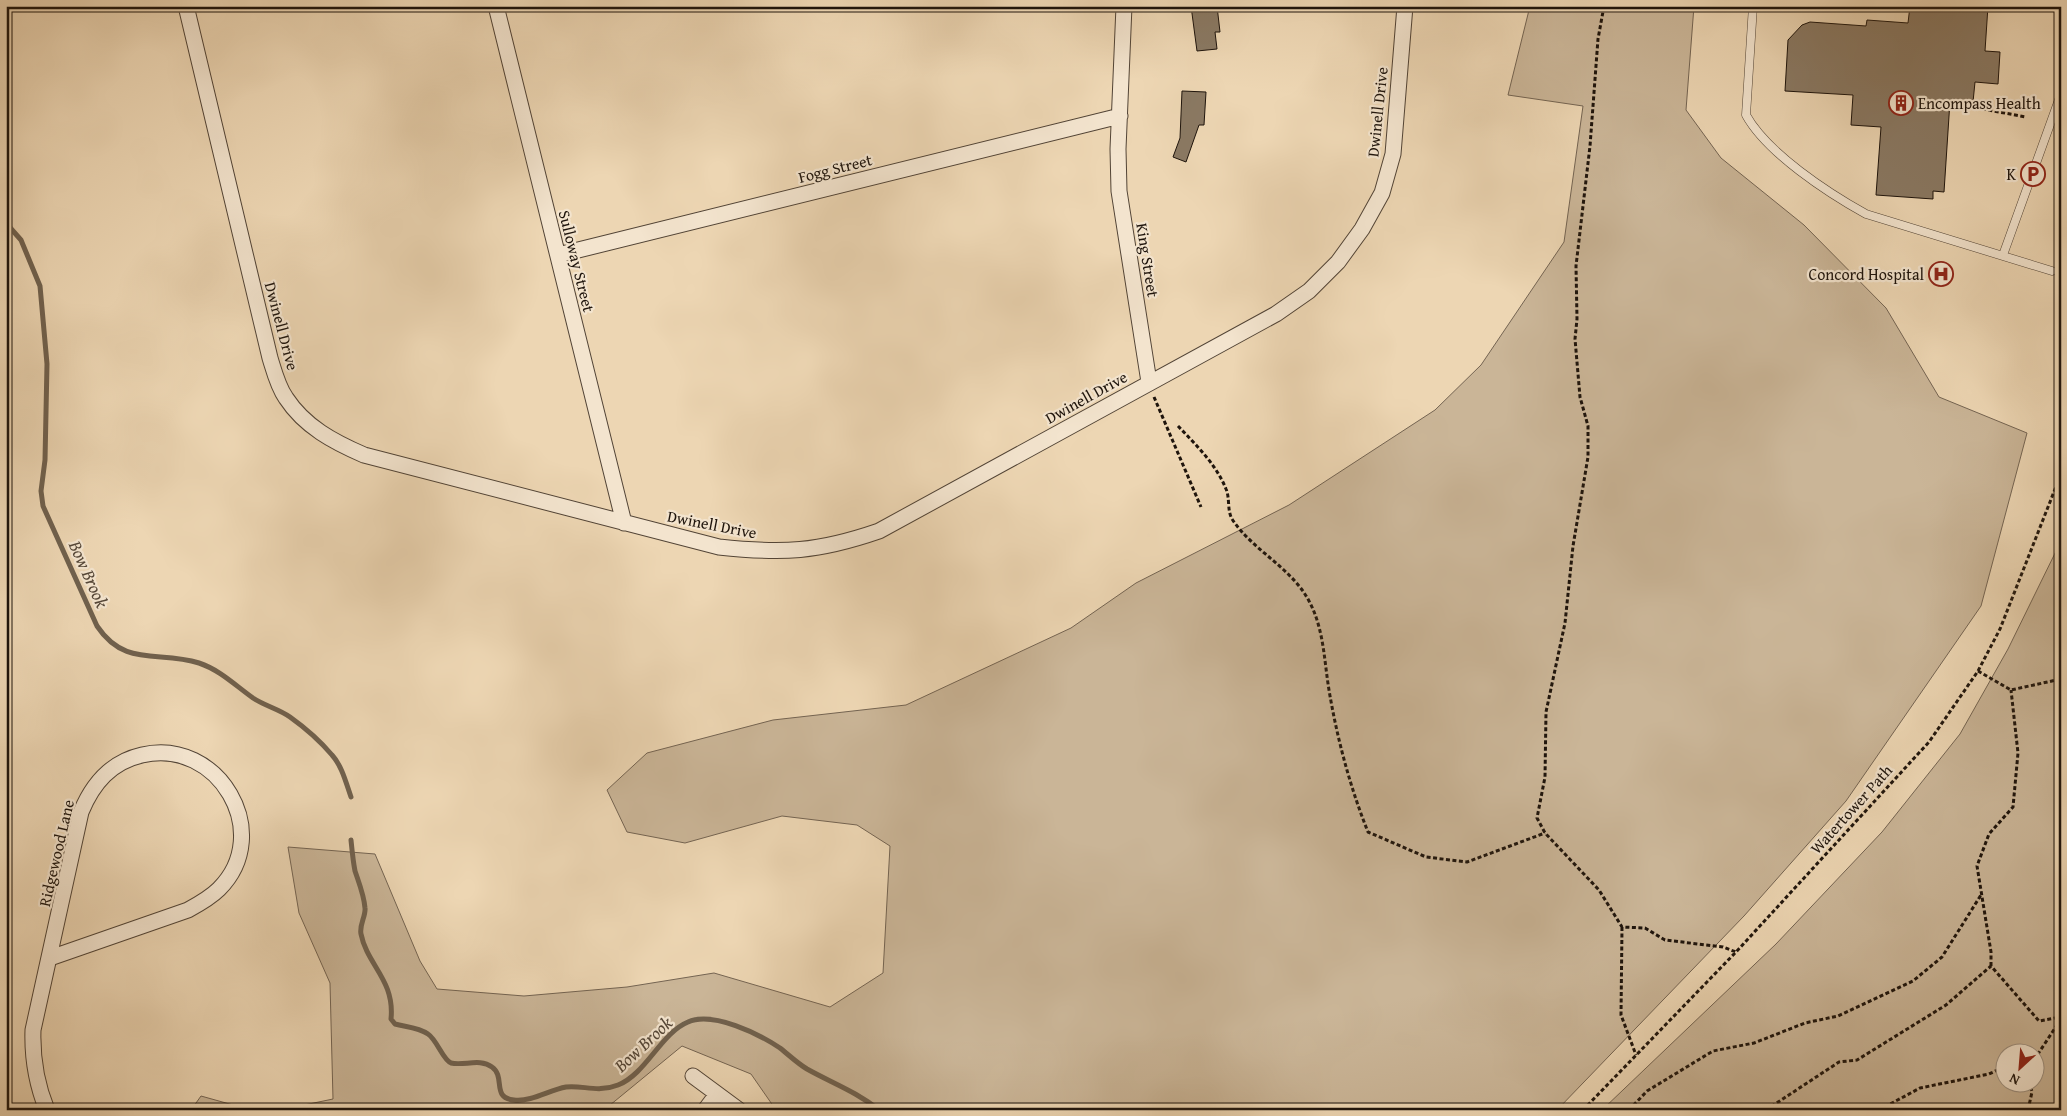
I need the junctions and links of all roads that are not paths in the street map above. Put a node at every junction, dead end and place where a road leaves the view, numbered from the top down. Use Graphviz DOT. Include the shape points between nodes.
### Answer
graph roads {
  1 [pos="186,6"];
  2 [pos="496,6"];
  3 [pos="1124,6"];
  4 [pos="1405,6"];
  5 [pos="1753,6"];
  6 [pos="2061,94"];
  7 [pos="1120,116"];
  8 [pos="558,255"];
  9 [pos="2003,255"];
  10 [pos="2052,271"];
  11 [pos="1149,382"];
  12 [pos="624,524"];
  13 [pos="50,958"];
  14 [pos="693,1076"];
  15 [pos="717,1094"];
  16 [pos="47,1110"];
  17 [pos="706,1110"];
  18 [pos="739,1110"];
  1 -- 12 [label="street, Dwinell Drive" via="270,358 285,398 328,439 364,455"];
  2 -- 8 [label="street, Sulloway Street"];
  3 -- 7 [label="street, King Street"];
  4 -- 11 [label="street, Dwinell Drive" via="1393,154 1382,193 1362,229 1338,262 1309,291 1276,314"];
  5 -- 9 [label="lane" via="1746,115 1768,144 1842,201 1866,214"];
  6 -- 9 [label="lane"];
  7 -- 8 [label="street, Fogg Street"];
  7 -- 11 [label="street, King Street" via="1119,191"];
  8 -- 12 [label="street, Sulloway Street"];
  9 -- 10 [label="lane"];
  11 -- 12 [label="street, Dwinell Drive" via="879,530 840,544 800,551 760,552 719,547"];
  13 -- 13 [label="street, Ridgewood Lane" via="188,910 220,888 232,872 241,834 239,814 221,780 189,758 161,752 132,757 115,765 100,778 81,812"];
  13 -- 16 [label="street, Ridgewood Lane" via="36,1014 32,1054"];
  14 -- 15 [label="street"];
  15 -- 17 [label="street"];
  15 -- 18 [label="street"];
}
